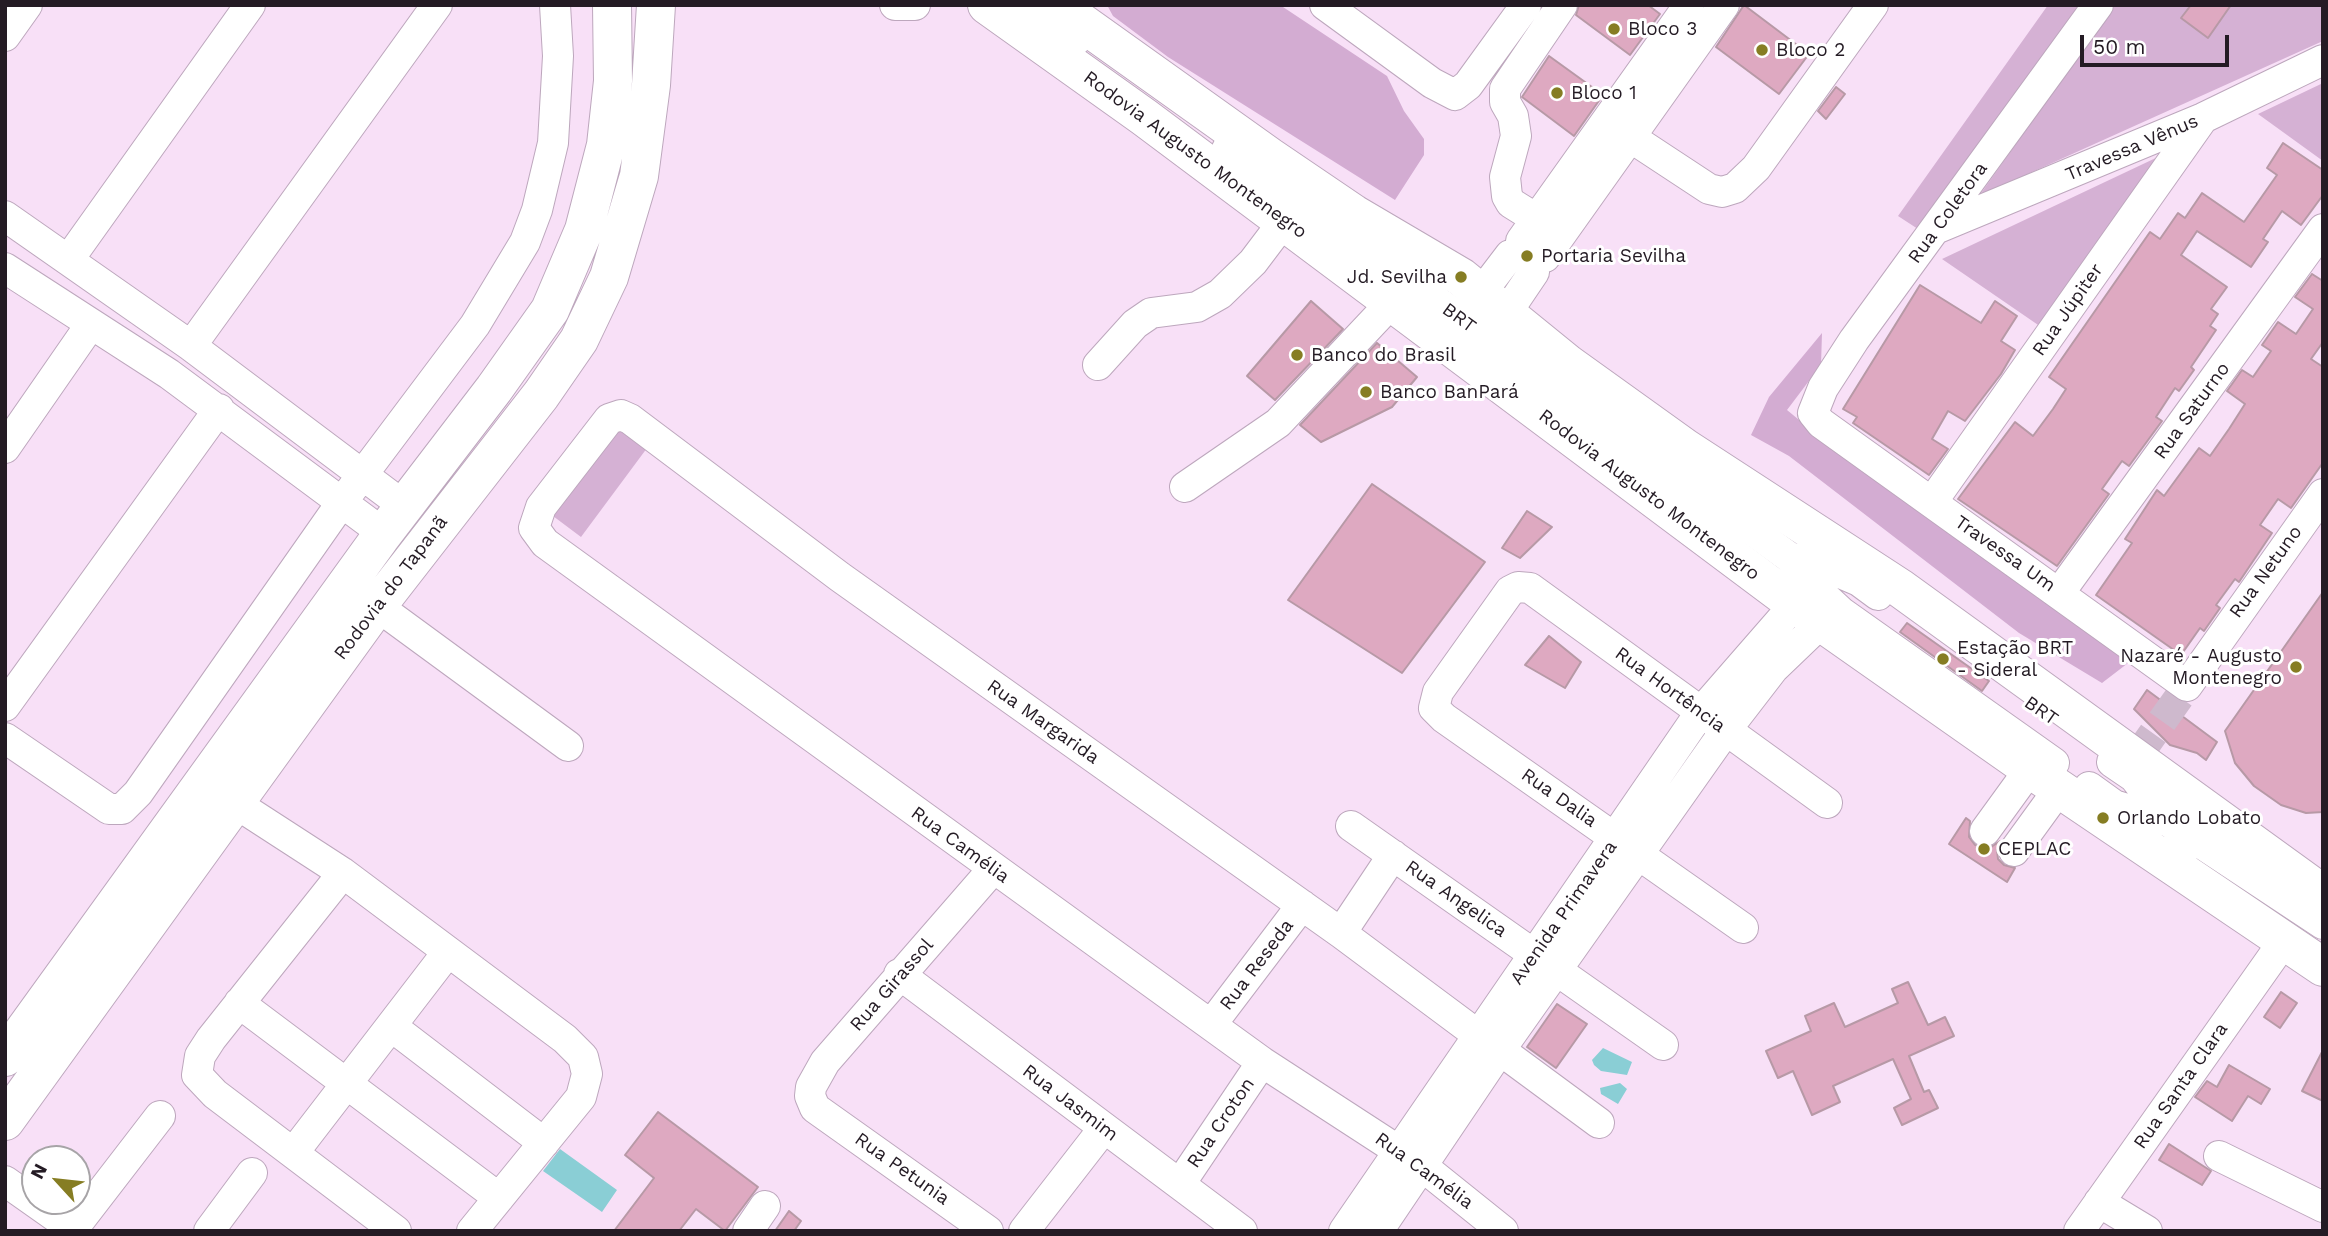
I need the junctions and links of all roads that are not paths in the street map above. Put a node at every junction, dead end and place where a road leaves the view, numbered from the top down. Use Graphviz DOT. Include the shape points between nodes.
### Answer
graph roads {
  1 [pos="27,5"];
  2 [pos="250,5"];
  3 [pos="437,5"];
  4 [pos="555,5"];
  5 [pos="612,5"];
  6 [pos="656,5"];
  7 [pos="895,5"];
  8 [pos="915,5"];
  9 [pos="987,5"];
  10 [pos="1027,5"];
  11 [pos="1325,5"];
  12 [pos="1562,5"];
  13 [pos="1689,5"];
  14 [pos="1724,5"];
  15 [pos="1873,5"];
  16 [pos="2098,5"];
  17 [pos="1523,9"];
  18 [pos="1077,12"];
  19 [pos="5,36"];
  20 [pos="2323,61"];
  21 [pos="2203,118"];
  22 [pos="1630,137"];
  23 [pos="5,216"];
  24 [pos="1284,220"];
  25 [pos="1937,228"];
  26 [pos="2323,229"];
  27 [pos="1533,248"];
  28 [pos="69,259"];
  29 [pos="5,268"];
  30 [pos="1392,302"];
  31 [pos="1494,302"];
  32 [pos="91,324"];
  33 [pos="191,346"];
  34 [pos="1098,365"];
  35 [pos="219,410"];
  36 [pos="609,419"];
  37 [pos="1821,423"];
  38 [pos="5,448"];
  39 [pos="1670,472"];
  40 [pos="362,475"];
  41 [pos="1185,487"];
  42 [pos="2323,494"];
  43 [pos="342,502"];
  44 [pos="1932,502"];
  45 [pos="394,519"];
  46 [pos="2060,592"];
  47 [pos="377,606"];
  48 [pos="1808,613"];
  49 [pos="2187,686"];
  50 [pos="5,706"];
  51 [pos="1700,713"];
  52 [pos="1444,718"];
  53 [pos="1726,730"];
  54 [pos="5,738"];
  55 [pos="568,746"];
  56 [pos="2044,779"];
  57 [pos="235,803"];
  58 [pos="1827,803"];
  59 [pos="1351,826"];
  60 [pos="1985,831"];
  61 [pos="2184,833"];
  62 [pos="1627,845"];
  63 [pos="2014,851"];
  64 [pos="1393,855"];
  65 [pos="993,869"];
  66 [pos="342,873"];
  67 [pos="2320,885"];
  68 [pos="1302,905"];
  69 [pos="2323,924"];
  70 [pos="1742,928"];
  71 [pos="1341,933"];
  72 [pos="2284,941"];
  73 [pos="447,953"];
  74 [pos="1546,962"];
  75 [pos="2323,967"];
  76 [pos="899,974"];
  77 [pos="239,1003"];
  78 [pos="391,1026"];
  79 [pos="1211,1026"];
  80 [pos="1489,1042"];
  81 [pos="1663,1045"];
  82 [pos="5,1057"];
  83 [pos="1262,1062"];
  84 [pos="346,1083"];
  85 [pos="816,1108"];
  86 [pos="160,1116"];
  87 [pos="5,1121"];
  88 [pos="1600,1123"];
  89 [pos="1104,1128"];
  90 [pos="544,1143"];
  91 [pos="294,1152"];
  92 [pos="2219,1156"];
  93 [pos="1411,1158"];
  94 [pos="252,1173"];
  95 [pos="5,1181"];
  96 [pos="1180,1184"];
  97 [pos="499,1198"];
  98 [pos="2099,1202"];
  99 [pos="765,1206"];
  100 [pos="2323,1206"];
  101 [pos="75,1230"];
  102 [pos="209,1231"];
  103 [pos="396,1231"];
  104 [pos="472,1231"];
  105 [pos="748,1231"];
  106 [pos="988,1231"];
  107 [pos="1024,1231"];
  108 [pos="1242,1231"];
  109 [pos="1344,1231"];
  110 [pos="1378,1231"];
  111 [pos="1503,1231"];
  112 [pos="2079,1231"];
  113 [pos="2147,1231"];
  1 -- 19 [label="street"];
  2 -- 28 [label="street"];
  3 -- 33 [label="street"];
  4 -- 40 [label="street" via="558,56 553,143 524,242 475,325"];
  5 -- 45 [label="main road, Rodovia do Tapanã" via="613,81 606,145 584,230 564,283 530,340"];
  6 -- 47 [label="main road, Rodovia do Tapanã" via="639,176 621,242 594,310 548,385"];
  7 -- 8 [label="street"];
  9 -- 24 [label="main road, Rodovia Augusto Montenegro"];
  10 -- 39 [label="street, BRT"];
  11 -- 17 [label="street" via="1455,95 1468,85"];
  12 -- 27 [label="street" via="1505,89 1516,136 1505,190"];
  13 -- 27 [label="street"];
  14 -- 22 [label="street"];
  15 -- 22 [label="street" via="1756,168 1735,188 1709,189"];
  16 -- 25 [label="street, Rua Coletora"];
  18 -- 31 [label="main road, Rodovia Augusto Montenegro" via="1270,157"];
  20 -- 21 [label="street, Travessa Vênus"];
  21 -- 25 [label="street, Travessa Vênus"];
  21 -- 44 [label="street, Rua Júpiter"];
  22 -- 27 [label="street"];
  23 -- 28 [label="street"];
  24 -- 30 [label="main road, Rodovia Augusto Montenegro"];
  24 -- 34 [label="street" via="1254,262 1220,294 1197,307 1151,313"];
  25 -- 37 [label="street, Rua Coletora" via="1823,388 1813,413"];
  26 -- 46 [label="street, Rua Saturno"];
  27 -- 31 [label="street"];
  28 -- 33 [label="street"];
  29 -- 32 [label="street"];
  30 -- 39 [label="main road, Rodovia Augusto Montenegro"];
  30 -- 41 [label="street" via="1278,424"];
  31 -- 39 [label="main road, Rodovia Augusto Montenegro" via="1568,364"];
  32 -- 35 [label="street"];
  32 -- 38 [label="street"];
  33 -- 40 [label="street"];
  35 -- 43 [label="street"];
  35 -- 50 [label="street"];
  36 -- 65 [label="street, Rua Camélia" via="541,507 535,519 536,535"];
  36 -- 68 [label="street, Rua Margarida" via="621,415 643,428 840,577"];
  37 -- 44 [label="street, Travessa Um"];
  39 -- 48 [label="main road, Rodovia Augusto Montenegro"];
  39 -- 61 [label="street, BRT" via="1789,556 1841,612 2113,805"];
  39 -- 61 [label="main road, Rodovia Augusto Montenegro" via="1900,588"];
  40 -- 43 [label="street"];
  40 -- 45 [label="street"];
  42 -- 49 [label="street, Rua Netuno"];
  43 -- 45 [label="street"];
  43 -- 54 [label="street" via="138,793 122,809 101,805"];
  44 -- 46 [label="street, Travessa Um"];
  45 -- 82 [label="main road, Rodovia do Tapanã"];
  46 -- 49 [label="street, Travessa Um"];
  47 -- 55 [label="street"];
  47 -- 57 [label="main road, Rodovia do Tapanã"];
  48 -- 51 [label="street, Avenida Primavera"];
  48 -- 53 [label="street, Avenida Primavera"];
  48 -- 56 [label="main road, Rodovia Augusto Montenegro"];
  51 -- 52 [label="street, Rua Hortência" via="1530,588 1518,587 1510,591 1438,692 1434,708"];
  51 -- 53 [label="street, Rua Hortência"];
  51 -- 62 [label="street, Avenida Primavera"];
  52 -- 62 [label="street, Rua Dalia"];
  53 -- 58 [label="street, Rua Hortência"];
  53 -- 62 [label="street, Avenida Primavera"];
  56 -- 60 [label="street"];
  56 -- 61 [label="main road, Rodovia Augusto Montenegro"];
  56 -- 63 [label="street"];
  57 -- 66 [label="street"];
  57 -- 87 [label="main road, Rodovia do Tapanã"];
  59 -- 64 [label="street, Rua Angelica"];
  61 -- 67 [label="main road, Rodovia Augusto Montenegro"];
  61 -- 69 [label="street, BRT"];
  61 -- 72 [label="main road, Rodovia Augusto Montenegro"];
  62 -- 70 [label="street, Rua Dalia"];
  62 -- 74 [label="street, Avenida Primavera"];
  64 -- 71 [label="street"];
  64 -- 74 [label="street, Rua Angelica"];
  65 -- 76 [label="street, Rua Girassol"];
  65 -- 79 [label="street, Rua Camélia"];
  66 -- 73 [label="street"];
  66 -- 77 [label="street"];
  68 -- 71 [label="street, Rua Margarida"];
  68 -- 79 [label="street, Rua Reseda"];
  71 -- 80 [label="street, Rua Margarida"];
  72 -- 75 [label="main road, Rodovia Augusto Montenegro"];
  72 -- 98 [label="street, Rua Santa Clara"];
  73 -- 78 [label="street"];
  73 -- 90 [label="street" via="583,1057 587,1074 581,1097"];
  74 -- 80 [label="street, Avenida Primavera"];
  74 -- 81 [label="street, Rua Angelica"];
  76 -- 85 [label="street, Rua Girassol" via="816,1076 810,1096"];
  76 -- 89 [label="street, Rua Jasmim"];
  77 -- 84 [label="street"];
  77 -- 91 [label="street" via="200,1056 197,1075 215,1094"];
  78 -- 84 [label="street"];
  78 -- 90 [label="street"];
  79 -- 83 [label="street, Rua Camélia"];
  80 -- 88 [label="street, Rua Margarida"];
  80 -- 93 [label="street, Avenida Primavera"];
  83 -- 93 [label="street, Rua Camélia"];
  83 -- 96 [label="street, Rua Croton"];
  84 -- 91 [label="street"];
  84 -- 97 [label="street"];
  85 -- 106 [label="street, Rua Petunia"];
  86 -- 101 [label="street"];
  89 -- 96 [label="street, Rua Jasmim"];
  89 -- 107 [label="street"];
  90 -- 97 [label="street"];
  91 -- 103 [label="street"];
  92 -- 100 [label="street"];
  93 -- 109 [label="street, Avenida Primavera"];
  93 -- 110 [label="street, Avenida Primavera"];
  93 -- 111 [label="street, Rua Camélia"];
  94 -- 102 [label="street"];
  95 -- 101 [label="street"];
  96 -- 108 [label="street, Rua Jasmim"];
  97 -- 104 [label="street"];
  98 -- 112 [label="street, Rua Santa Clara"];
  98 -- 113 [label="street"];
  99 -- 105 [label="street"];
}
